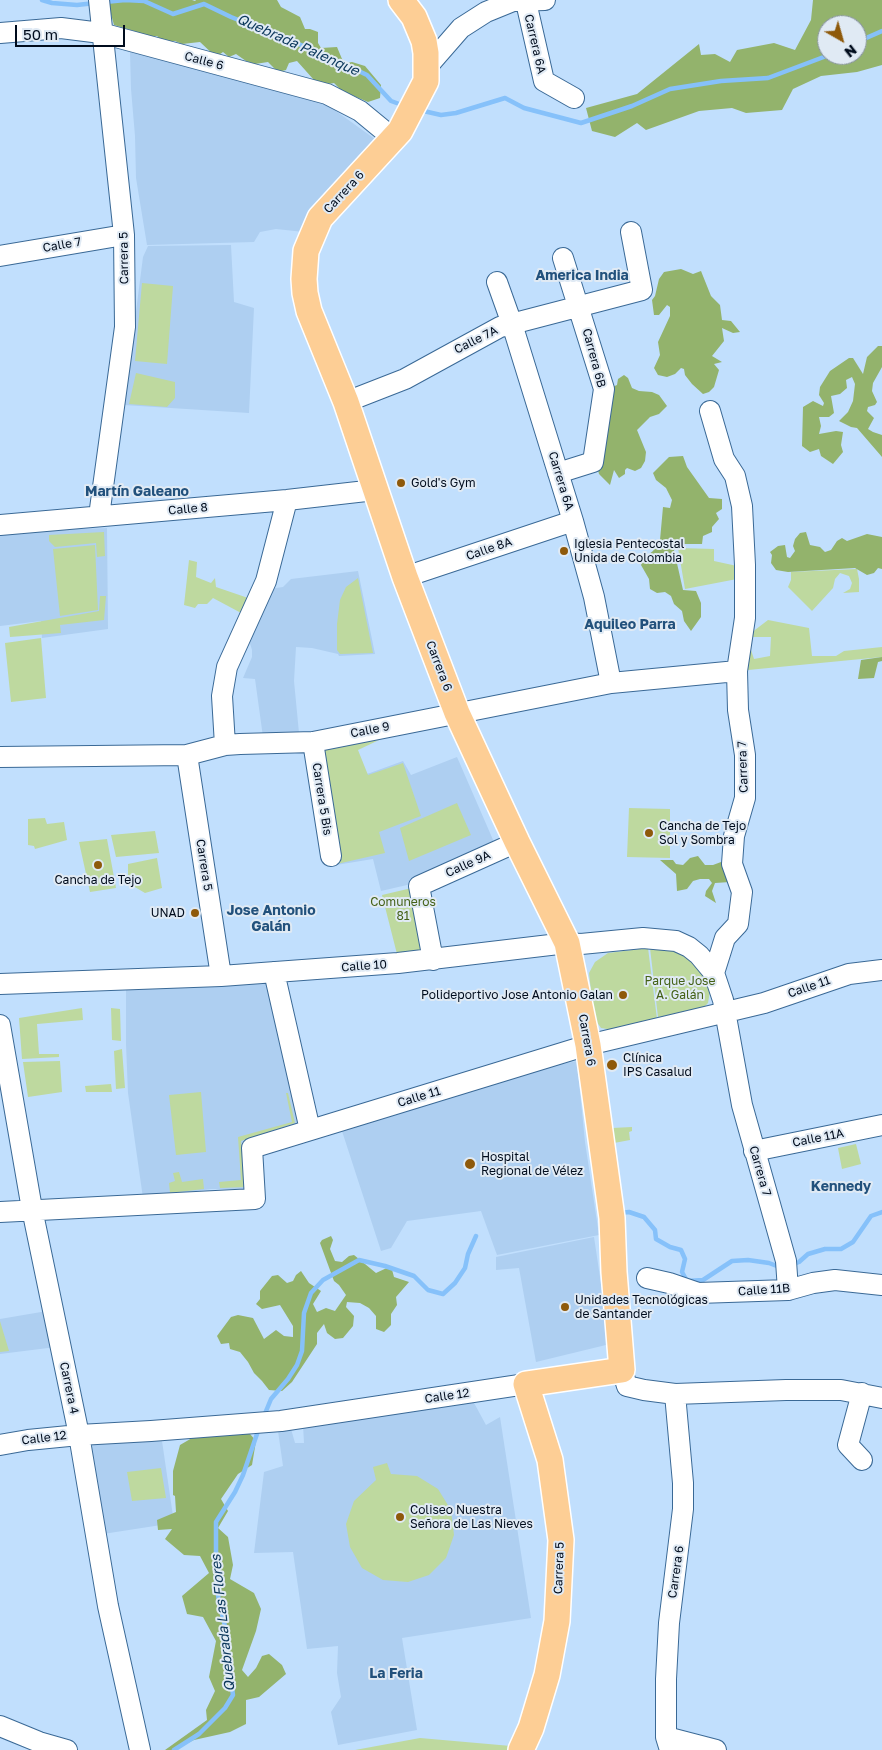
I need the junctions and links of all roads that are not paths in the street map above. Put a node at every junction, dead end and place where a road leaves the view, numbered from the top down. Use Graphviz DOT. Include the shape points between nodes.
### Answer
graph roads {
  1 [pos="401,0"];
  2 [pos="535,1"];
  3 [pos="100,16"];
  4 [pos="0,33"];
  5 [pos="424,79"];
  6 [pos="574,98"];
  7 [pos="398,133"];
  8 [pos="631,232"];
  9 [pos="124,234"];
  10 [pos="0,256"];
  11 [pos="563,258"];
  12 [pos="497,282"];
  13 [pos="579,307"];
  14 [pos="512,324"];
  15 [pos="346,402"];
  16 [pos="710,412"];
  17 [pos="558,472"];
  18 [pos="375,490"];
  19 [pos="287,500"];
  20 [pos="99,516"];
  21 [pos="572,521"];
  22 [pos="0,526"];
  23 [pos="405,577"];
  24 [pos="737,671"];
  25 [pos="611,683"];
  26 [pos="457,713"];
  27 [pos="313,742"];
  28 [pos="225,746"];
  29 [pos="187,755"];
  30 [pos="0,757"];
  31 [pos="517,842"];
  32 [pos="331,856"];
  33 [pos="568,943"];
  34 [pos="433,960"];
  35 [pos="882,970"];
  36 [pos="274,972"];
  37 [pos="714,973"];
  38 [pos="221,976"];
  39 [pos="0,984"];
  40 [pos="724,1012"];
  41 [pos="0,1025"];
  42 [pos="588,1045"];
  43 [pos="882,1126"];
  44 [pos="310,1130"];
  45 [pos="754,1151"];
  46 [pos="32,1210"];
  47 [pos="0,1212"];
  48 [pos="647,1278"];
  49 [pos="882,1285"];
  50 [pos="789,1287"];
  51 [pos="622,1370"];
  52 [pos="526,1384"];
  53 [pos="862,1393"];
  54 [pos="675,1394"];
  55 [pos="882,1398"];
  56 [pos="79,1434"];
  57 [pos="0,1445"];
  58 [pos="862,1460"];
  59 [pos="0,1726"];
  60 [pos="668,1743"];
  61 [pos="67,1750"];
  62 [pos="140,1750"];
  63 [pos="521,1750"];
  64 [pos="716,1750"];
  1 -- 5 [label="main road" via="420,28 426,53"];
  2 -- 5 [label="street" via="513,1 473,19 451,38"];
  2 -- 6 [label="street, Carrera 6A" via="544,81"];
  3 -- 4 [label="street, Calle 6" via="61,28"];
  3 -- 7 [label="street, Calle 6" via="327,94"];
  3 -- 9 [label="street, Carrera 5"];
  5 -- 7 [label="main road, Carrera 6"];
  7 -- 15 [label="main road, Carrera 6" via="320,218 306,251 304,279 309,312"];
  8 -- 13 [label="street, Calle 7A" via="642,290"];
  9 -- 10 [label="street, Calle 7"];
  9 -- 20 [label="street, Carrera 5" via="125,327"];
  11 -- 13 [label="street, Carrera 6B"];
  12 -- 14 [label="street, Carrera 6A"];
  13 -- 14 [label="street, Calle 7A"];
  13 -- 17 [label="street, Carrera 6B" via="604,389 593,462"];
  14 -- 15 [label="street, Calle 7A" via="500,327 405,378"];
  14 -- 17 [label="street, Carrera 6A"];
  15 -- 18 [label="main road, Carrera 6"];
  16 -- 24 [label="street, Carrera 7" via="724,459 735,476 742,506 745,618"];
  17 -- 21 [label="street, Carrera 6A"];
  18 -- 19 [label="street, Calle 8"];
  18 -- 23 [label="main road, Carrera 6"];
  19 -- 20 [label="street, Calle 8"];
  19 -- 28 [label="street" via="266,581 227,667 222,696"];
  20 -- 22 [label="street, Calle 8"];
  21 -- 23 [label="street, Calle 8A"];
  21 -- 25 [label="street, Carrera 6A" via="594,598"];
  23 -- 26 [label="main road, Carrera 6"];
  24 -- 25 [label="street, Calle 9"];
  24 -- 37 [label="street, Carrera 7" via="738,710 745,755 745,798 734,836 732,864 742,892 738,924 725,938"];
  25 -- 26 [label="street, Calle 9"];
  26 -- 27 [label="street, Calle 9"];
  26 -- 31 [label="main road, Carrera 6"];
  27 -- 28 [label="street, Calle 9"];
  27 -- 32 [label="street, Carrera 5 Bis"];
  28 -- 29 [label="street, Calle 9"];
  29 -- 30 [label="street, Calle 9"];
  29 -- 38 [label="street, Carrera 5"];
  31 -- 33 [label="main road, Carrera 6"];
  31 -- 34 [label="street, Calle 9A" via="419,886"];
  33 -- 34 [label="street, Calle 10"];
  33 -- 37 [label="street, Calle 10" via="644,938 676,941 699,955"];
  33 -- 42 [label="main road, Carrera 6"];
  34 -- 36 [label="street, Calle 10"];
  35 -- 40 [label="street, Calle 11" via="849,974 764,1003"];
  36 -- 38 [label="street, Calle 10"];
  36 -- 44 [label="street"];
  37 -- 40 [label="street, Carrera 7"];
  38 -- 39 [label="street, Calle 10"];
  40 -- 42 [label="street, Calle 11"];
  40 -- 45 [label="street, Carrera 7"];
  41 -- 46 [label="street, Carrera 4"];
  42 -- 44 [label="street, Calle 11"];
  42 -- 51 [label="main road, Carrera 6" via="612,1214"];
  43 -- 45 [label="street, Calle 11A"];
  44 -- 46 [label="street, Calle 11" via="252,1148 255,1199"];
  45 -- 50 [label="street, Carrera 7" via="786,1262"];
  46 -- 47 [label="street, Calle 11"];
  46 -- 56 [label="street, Carrera 4"];
  48 -- 50 [label="street, Calle 11B" via="698,1293"];
  49 -- 50 [label="street, Calle 11B" via="835,1280"];
  51 -- 52 [label="main road, Calle 12"];
  51 -- 54 [label="street" via="627,1386"];
  52 -- 56 [label="street, Calle 12" via="282,1421"];
  52 -- 63 [label="main road, Carrera 5" via="550,1460 561,1540 558,1621 547,1675"];
  53 -- 54 [label="street" via="786,1390"];
  53 -- 55 [label="street"];
  53 -- 58 [label="street" via="848,1445"];
  54 -- 60 [label="street, Carrera 6" via="683,1509 669,1622 666,1679"];
  56 -- 57 [label="street, Calle 12"];
  56 -- 62 [label="street, Carrera 4" via="108,1606"];
  59 -- 61 [label="street"];
  60 -- 64 [label="street"];
}
